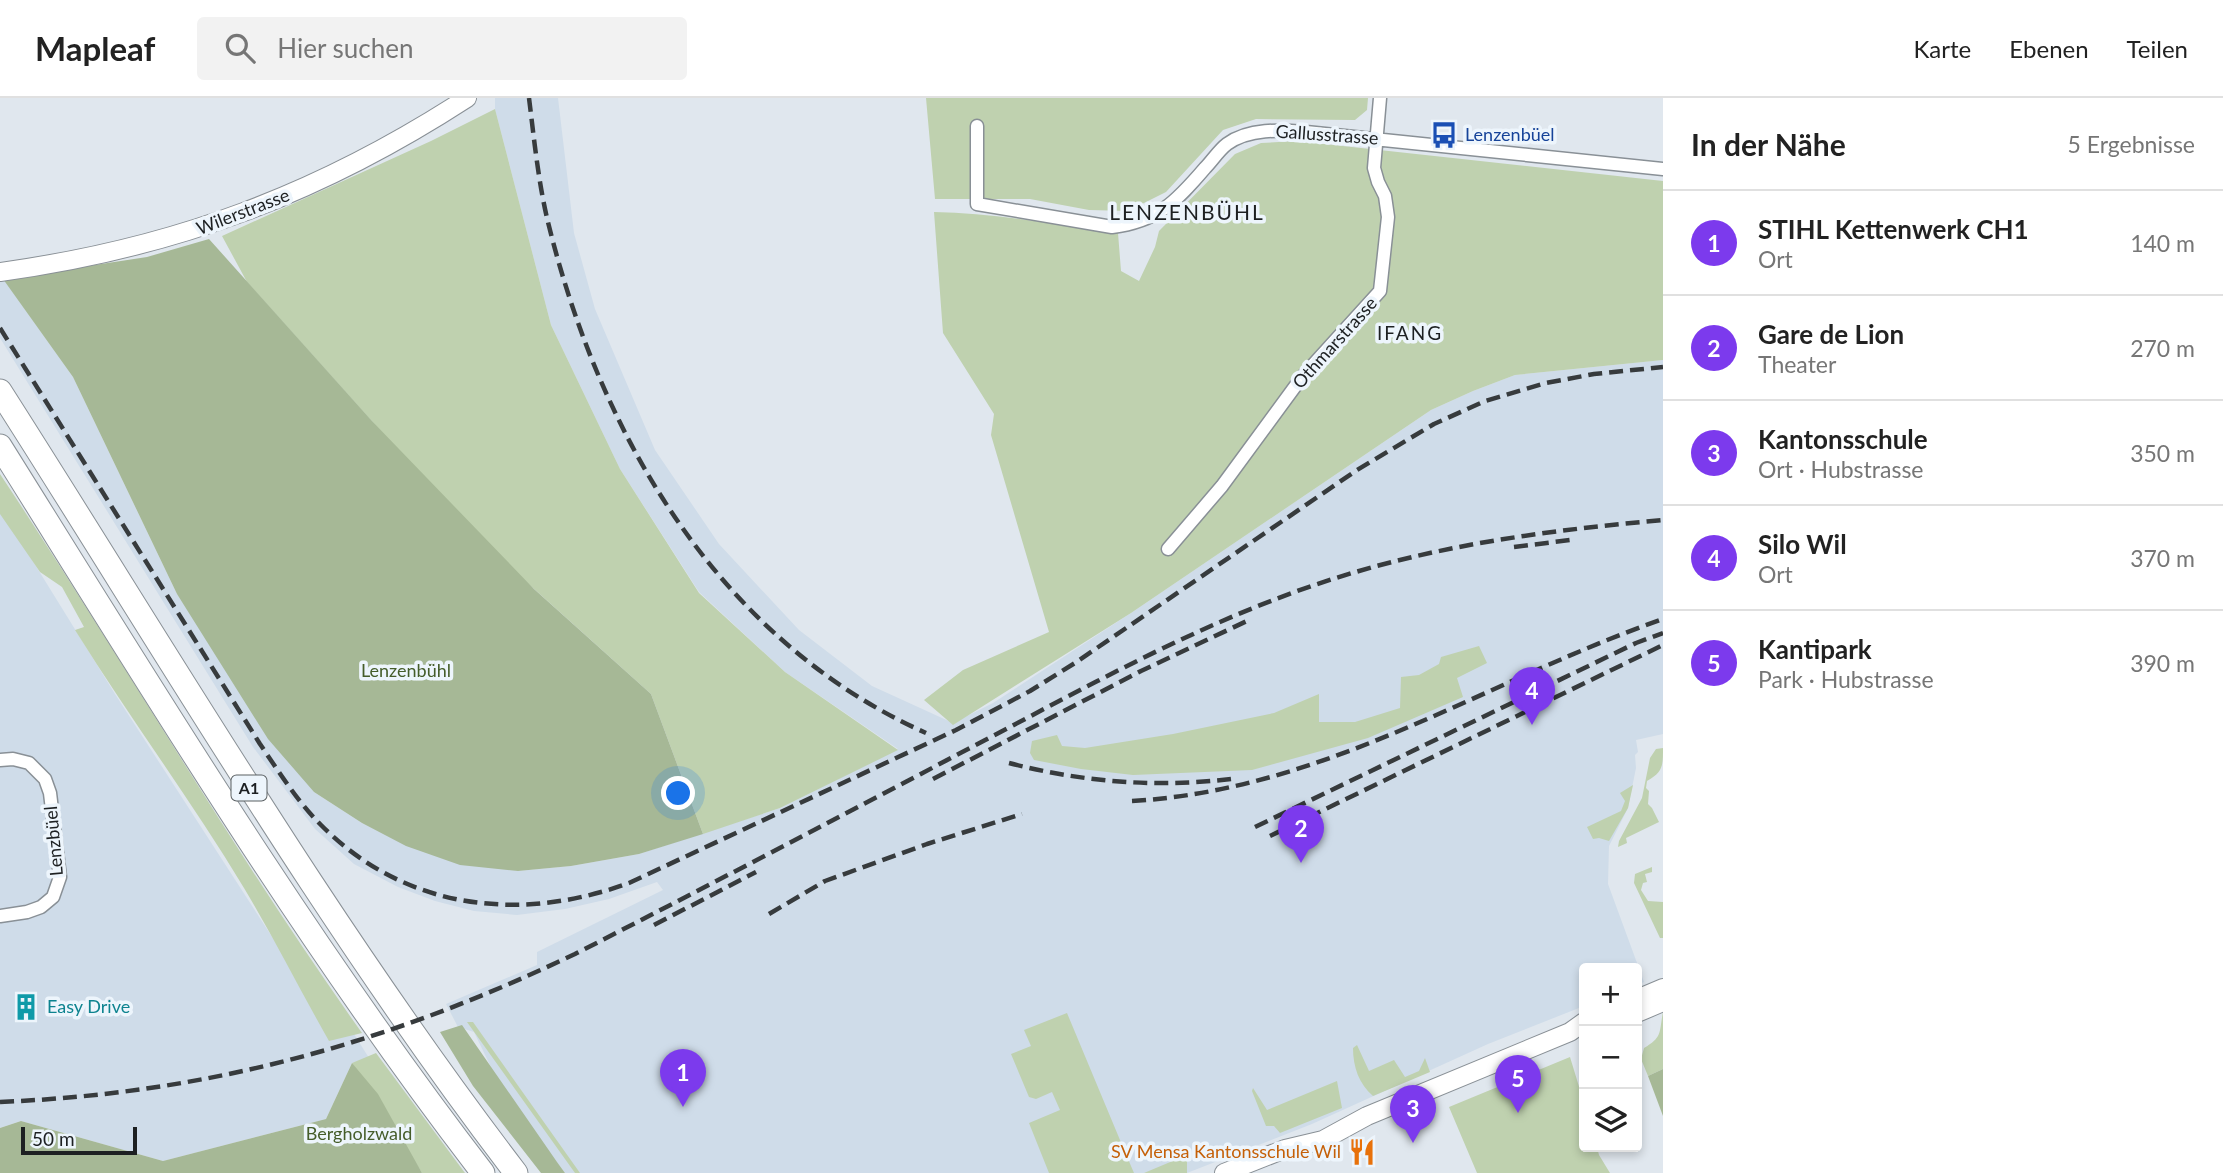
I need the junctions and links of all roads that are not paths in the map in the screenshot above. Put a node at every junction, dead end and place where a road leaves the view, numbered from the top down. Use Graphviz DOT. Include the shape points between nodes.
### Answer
graph roads {
  1 [pos="467,98"];
  2 [pos="1380,98"];
  3 [pos="977,126"];
  4 [pos="1375,138"];
  5 [pos="1663,169"];
  6 [pos="0,272"];
  7 [pos="0,391"];
  8 [pos="0,446"];
  9 [pos="1168,549"];
  10 [pos="0,760"];
  11 [pos="0,916"];
  12 [pos="1663,988"];
  13 [pos="1642,997"];
  14 [pos="1663,1002"];
  15 [pos="1642,1011"];
  16 [pos="1579,1028"];
  17 [pos="483,1173"];
  18 [pos="516,1173"];
  19 [pos="1224,1173"];
  1 -- 6 [label="main road, Wilerstrasse" via="367,158 238,216 115,252"];
  2 -- 4 [label="street, Othmarstrasse"];
  3 -- 4 [label="street, Gallusstrasse" via="977,204 1112,227 1151,217 1179,199 1227,144 1255,132"];
  4 -- 5 [label="street, Gallusstrasse"];
  4 -- 9 [label="street, Othmarstrasse" via="1374,167 1388,217 1380,291 1302,377 1222,486"];
  7 -- 18 [label="highway, A1" via="279,835"];
  8 -- 17 [label="highway, A1" via="264,863"];
  10 -- 11 [label="street, Lenzbüel" via="29,763 45,779 60,877 53,897 41,907"];
  12 -- 13 [label="main road"];
  14 -- 15 [label="main road"];
  16 -- 19 [label="main road" via="1367,1116 1318,1129 1285,1149"];
}
